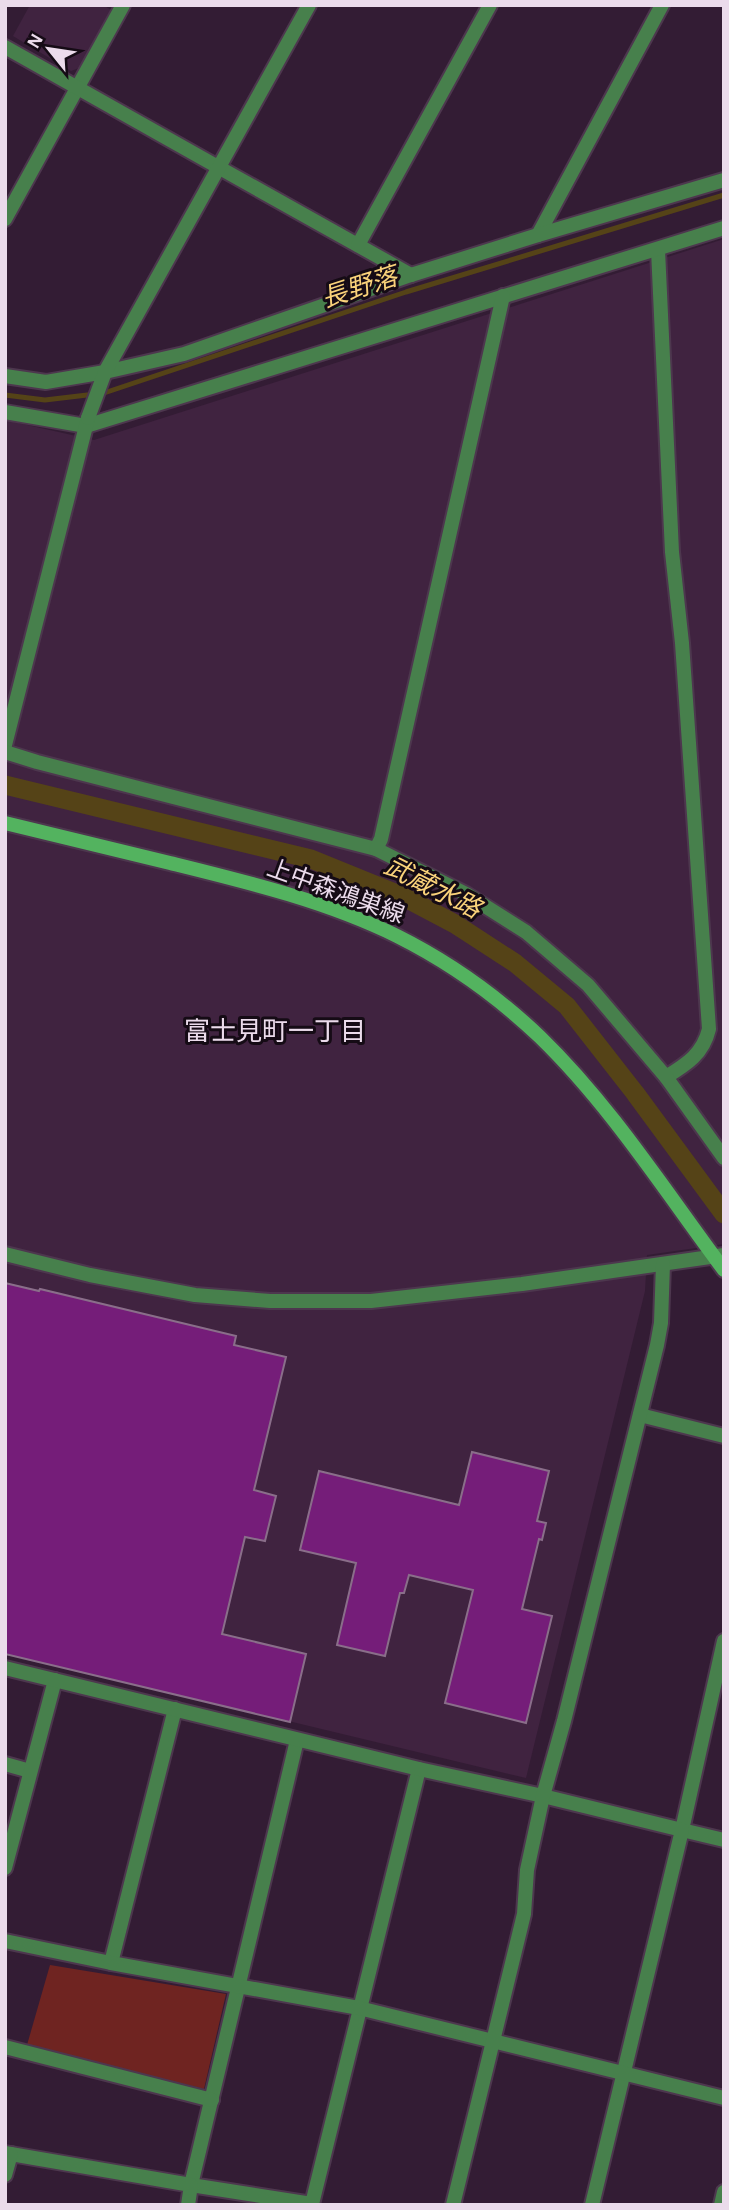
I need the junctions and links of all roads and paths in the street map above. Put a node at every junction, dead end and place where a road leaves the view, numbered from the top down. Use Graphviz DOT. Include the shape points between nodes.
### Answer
graph roads {
  1 [pos="123,5"];
  2 [pos="309,5"];
  3 [pos="489,5"];
  4 [pos="662,5"];
  5 [pos="5,47"];
  6 [pos="77,88"];
  7 [pos="218,167"];
  8 [pos="724,180"];
  9 [pos="5,219"];
  10 [pos="724,228"];
  11 [pos="538,235"];
  12 [pos="358,245"];
  13 [pos="658,250"];
  14 [pos="411,275"];
  15 [pos="503,296"];
  16 [pos="5,376"];
  17 [pos="103,377"];
  18 [pos="5,412"];
  19 [pos="87,422"];
  20 [pos="5,745"];
  21 [pos="5,752"];
  22 [pos="5,823"];
  23 [pos="376,849"];
  24 [pos="666,1077"];
  25 [pos="724,1158"];
  26 [pos="5,1254"];
  27 [pos="719,1256"];
  28 [pos="663,1264"];
  29 [pos="724,1270"];
  30 [pos="640,1415"];
  31 [pos="724,1436"];
  32 [pos="724,1641"];
  33 [pos="5,1668"];
  34 [pos="55,1680"];
  35 [pos="175,1709"];
  36 [pos="296,1740"];
  37 [pos="5,1764"];
  38 [pos="419,1769"];
  39 [pos="30,1771"];
  40 [pos="543,1796"];
  41 [pos="682,1830"];
  42 [pos="724,1840"];
  43 [pos="5,1868"];
  44 [pos="5,1941"];
  45 [pos="111,1963"];
  46 [pos="238,1985"];
  47 [pos="359,2008"];
  48 [pos="493,2041"];
  49 [pos="5,2047"];
  50 [pos="624,2073"];
  51 [pos="724,2098"];
  52 [pos="212,2100"];
  53 [pos="8,2154"];
  54 [pos="5,2175"];
  55 [pos="191,2185"];
  56 [pos="724,2192"];
  57 [pos="315,2204"];
  58 [pos="188,2205"];
  59 [pos="453,2205"];
  60 [pos="593,2205"];
  61 [pos="721,2205"];
  1 -- 6 [label="street"];
  2 -- 7 [label="street"];
  3 -- 12 [label="street"];
  4 -- 11 [label="street"];
  5 -- 6 [label="street"];
  6 -- 7 [label="street"];
  6 -- 9 [label="street"];
  7 -- 12 [label="street"];
  7 -- 17 [label="street"];
  8 -- 11 [label="street"];
  10 -- 13 [label="street"];
  11 -- 14 [label="street"];
  12 -- 14 [label="street"];
  13 -- 15 [label="street"];
  13 -- 24 [label="street" via="672,552 709,1029 697,1056"];
  14 -- 17 [label="street" via="184,354"];
  15 -- 19 [label="street"];
  15 -- 23 [label="street"];
  16 -- 17 [label="street" via="46,382"];
  17 -- 19 [label="street"];
  18 -- 19 [label="street"];
  19 -- 20 [label="street"];
  21 -- 23 [label="street"];
  22 -- 27 [label="main road, 上中森鴻巣線" via="299,899 386,931 438,959 508,1009 567,1065"];
  23 -- 24 [label="street" via="466,894 526,932 588,985"];
  24 -- 25 [label="street"];
  26 -- 28 [label="street" via="195,1295 270,1301 414,1298"];
  27 -- 28 [label="street"];
  27 -- 29 [label="main road, 上中森鴻巣線"];
  28 -- 30 [label="street" via="661,1323"];
  30 -- 31 [label="street"];
  30 -- 40 [label="street"];
  32 -- 41 [label="street"];
  33 -- 34 [label="street"];
  34 -- 35 [label="street"];
  34 -- 39 [label="street"];
  35 -- 36 [label="street"];
  35 -- 45 [label="street"];
  36 -- 38 [label="street"];
  36 -- 46 [label="street"];
  37 -- 39 [label="street"];
  38 -- 40 [label="street"];
  38 -- 47 [label="street"];
  39 -- 43 [label="street"];
  40 -- 41 [label="street"];
  40 -- 48 [label="street" via="527,1870 524,1914"];
  41 -- 42 [label="street"];
  41 -- 50 [label="street"];
  44 -- 45 [label="street"];
  45 -- 46 [label="street"];
  46 -- 47 [label="street"];
  46 -- 52 [label="street"];
  47 -- 48 [label="street"];
  47 -- 57 [label="street"];
  48 -- 50 [label="street"];
  48 -- 59 [label="street"];
  49 -- 52 [label="street"];
  50 -- 51 [label="street"];
  50 -- 60 [label="street"];
  52 -- 55 [label="street"];
  53 -- 54 [label="street"];
  53 -- 55 [label="street"];
  55 -- 57 [label="street"];
  55 -- 58 [label="street"];
  56 -- 61 [label="street"];
}
